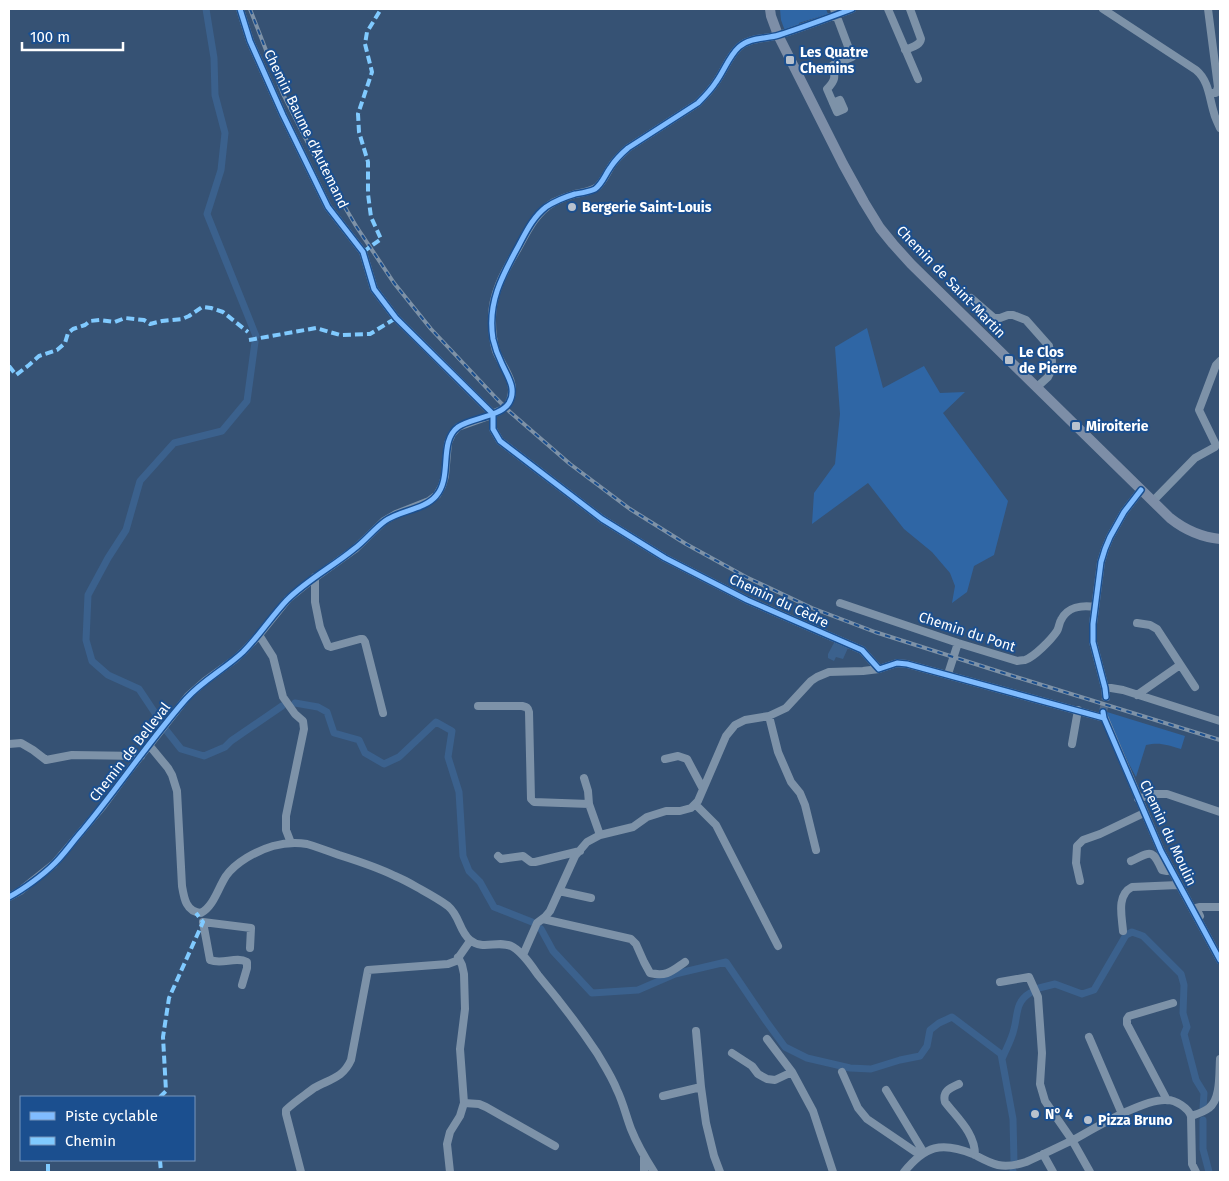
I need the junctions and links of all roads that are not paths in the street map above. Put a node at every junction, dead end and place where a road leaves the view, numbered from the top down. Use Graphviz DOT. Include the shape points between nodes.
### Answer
graph roads {
  1 [pos="240,9"];
  2 [pos="770,9"];
  3 [pos="776,9"];
  4 [pos="852,9"];
  5 [pos="888,9"];
  6 [pos="910,9"];
  7 [pos="1103,9"];
  8 [pos="1208,9"];
  9 [pos="835,12"];
  10 [pos="777,33"];
  11 [pos="905,50"];
  12 [pos="918,79"];
  13 [pos="1210,93"];
  14 [pos="833,103"];
  15 [pos="1220,128"];
  16 [pos="971,298"];
  17 [pos="1220,360"];
  18 [pos="1037,387"];
  19 [pos="511,397"];
  20 [pos="496,412"];
  21 [pos="1141,490"];
  22 [pos="1153,501"];
  23 [pos="1220,540"];
  24 [pos="315,577"];
  25 [pos="840,603"];
  26 [pos="1095,607"];
  27 [pos="1136,624"];
  28 [pos="259,635"];
  29 [pos="958,646"];
  30 [pos="1180,665"];
  31 [pos="879,668"];
  32 [pos="948,674"];
  33 [pos="1195,687"];
  34 [pos="1137,695"];
  35 [pos="478,706"];
  36 [pos="1078,710"];
  37 [pos="383,713"];
  38 [pos="769,716"];
  39 [pos="1220,721"];
  40 [pos="9,744"];
  41 [pos="1072,744"];
  42 [pos="150,745"];
  43 [pos="140,756"];
  44 [pos="665,760"];
  45 [pos="584,778"];
  46 [pos="703,789"];
  47 [pos="1138,799"];
  48 [pos="590,804"];
  49 [pos="695,804"];
  50 [pos="1220,812"];
  51 [pos="1144,813"];
  52 [pos="600,835"];
  53 [pos="291,843"];
  54 [pos="816,850"];
  55 [pos="580,851"];
  56 [pos="498,856"];
  57 [pos="1131,861"];
  58 [pos="1170,870"];
  59 [pos="1080,881"];
  60 [pos="1178,885"];
  61 [pos="559,891"];
  62 [pos="9,897"];
  63 [pos="591,898"];
  64 [pos="1220,907"];
  65 [pos="543,919"];
  66 [pos="1122,931"];
  67 [pos="470,941"];
  68 [pos="1211,942"];
  69 [pos="778,946"];
  70 [pos="250,948"];
  71 [pos="523,956"];
  72 [pos="458,957"];
  73 [pos="1220,960"];
  74 [pos="685,962"];
  75 [pos="1000,982"];
  76 [pos="242,985"];
  77 [pos="1172,1003"];
  78 [pos="696,1031"];
  79 [pos="1089,1037"];
  80 [pos="766,1039"];
  81 [pos="732,1053"];
  82 [pos="1220,1059"];
  83 [pos="792,1072"];
  84 [pos="842,1072"];
  85 [pos="959,1084"];
  86 [pos="701,1087"];
  87 [pos="886,1090"];
  88 [pos="1219,1095"];
  89 [pos="663,1096"];
  90 [pos="1167,1100"];
  91 [pos="464,1103"];
  92 [pos="1122,1114"];
  93 [pos="1191,1116"];
  94 [pos="1072,1140"];
  95 [pos="555,1146"];
  96 [pos="922,1154"];
  97 [pos="1043,1154"];
  98 [pos="975,1156"];
  99 [pos="644,1157"];
  100 [pos="301,1172"];
  101 [pos="450,1172"];
  102 [pos="645,1172"];
  103 [pos="653,1172"];
  104 [pos="720,1172"];
  105 [pos="833,1172"];
  106 [pos="904,1172"];
  107 [pos="1053,1172"];
  108 [pos="1090,1172"];
  109 [pos="1196,1172"];
  1 -- 20 [label="street, Chemin Baume d'Autemand" via="250,41 283,115 328,207 363,252 374,289 396,318"];
  2 -- 10 [label="main road, Chemin de Saint-Martin"];
  3 -- 10 [label="main road"];
  4 -- 9 [label="street"];
  5 -- 11 [label="street"];
  6 -- 11 [label="street" via="921,42"];
  7 -- 13 [label="street" via="1196,70"];
  8 -- 13 [label="street" via="1218,87 1216,93"];
  9 -- 10 [label="street"];
  9 -- 14 [label="street" via="852,56 833,65 834,82 827,89"];
  10 -- 18 [label="main road, Chemin de Saint-Martin" via="843,164 880,228 911,264"];
  10 -- 19 [label="street" via="740,46 698,103 628,148 611,166 601,184 554,202 534,219 501,278 493,304 493,341 511,383"];
  11 -- 12 [label="street"];
  13 -- 15 [label="street"];
  16 -- 18 [label="street" via="994,318 1012,315 1026,320 1050,346 1050,373"];
  17 -- 22 [label="street" via="1199,410 1216,445 1195,458"];
  18 -- 21 [label="main road, Chemin de Saint-Martin"];
  20 -- 24 [label="street, Chemin de Belleval" via="458,427 452,434 445,476 437,495 384,521 355,548"];
  20 -- 31 [label="street, Chemin du Cèdre" via="493,430 500,442 602,520 665,558 747,600 862,650"];
  21 -- 22 [label="main road, Chemin de Saint-Martin"];
  21 -- 26 [label="street" via="1124,512 1105,549"];
  22 -- 23 [label="main road, Chemin de Saint-Martin" via="1185,529"];
  24 -- 28 [label="street, Chemin de Belleval" via="288,600"];
  24 -- 37 [label="street" via="315,602 328,646 363,639"];
  25 -- 29 [label="street, Chemin du Pont"];
  26 -- 29 [label="street, Chemin du Pont" via="1082,606 1067,611 1049,641 1024,660 1010,660"];
  26 -- 34 [label="street" via="1092,642 1106,693 1111,688"];
  27 -- 30 [label="street" via="1157,629"];
  28 -- 42 [label="street, Chemin de Belleval" via="234,660 188,696"];
  28 -- 53 [label="street" via="273,657 282,697 303,722 304,728 286,816 286,830"];
  29 -- 32 [label="street"];
  30 -- 33 [label="street"];
  30 -- 34 [label="street"];
  31 -- 32 [label="street" via="897,663"];
  31 -- 38 [label="street" via="829,672 817,677 786,708"];
  32 -- 36 [label="street"];
  34 -- 39 [label="street"];
  35 -- 48 [label="street" via="522,706 528,709 532,801"];
  36 -- 41 [label="street"];
  36 -- 47 [label="street, Chemin du Moulin" via="1103,715"];
  38 -- 46 [label="street" via="735,725 726,736"];
  38 -- 54 [label="street" via="778,752 805,805"];
  40 -- 43 [label="street" via="21,744 46,760 72,755"];
  42 -- 43 [label="street, Chemin de Belleval"];
  42 -- 53 [label="street" via="168,768 177,791 182,886 185,901 192,911 205,911 226,876 240,863 264,850"];
  43 -- 62 [label="street, Chemin de Belleval" via="54,864"];
  44 -- 46 [label="street" via="678,756 687,759"];
  45 -- 48 [label="street"];
  46 -- 49 [label="street"];
  47 -- 50 [label="street" via="1152,794 1167,794"];
  47 -- 51 [label="street, Chemin du Moulin"];
  48 -- 52 [label="street"];
  49 -- 52 [label="street" via="680,811 666,811 647,817 633,827"];
  49 -- 69 [label="street" via="716,825"];
  51 -- 58 [label="street, Chemin du Moulin"];
  51 -- 59 [label="street" via="1083,840 1077,846"];
  52 -- 55 [label="street" via="587,842"];
  53 -- 67 [label="street" via="306,844 397,876 448,906"];
  55 -- 56 [label="street" via="534,862 524,856 502,859"];
  55 -- 61 [label="street"];
  57 -- 58 [label="street" via="1148,853 1155,856 1162,870"];
  58 -- 60 [label="street, Chemin du Moulin"];
  60 -- 66 [label="street" via="1129,888 1121,901"];
  60 -- 68 [label="street, Chemin du Moulin"];
  61 -- 63 [label="street"];
  61 -- 65 [label="street"];
  64 -- 68 [label="street" via="1196,908"];
  65 -- 71 [label="street" via="537,924"];
  65 -- 74 [label="street" via="631,939 650,973 668,974"];
  67 -- 71 [label="street" via="485,946 505,944"];
  67 -- 72 [label="street"];
  68 -- 73 [label="street, Chemin du Moulin"];
  70 -- 76 [label="street" via="251,928 203,922 211,960 247,962"];
  71 -- 99 [label="street" via="597,1054 617,1090"];
  72 -- 91 [label="street" via="464,974 465,1009 460,1050"];
  72 -- 100 [label="street" via="448,964 368,970 347,1068 286,1110"];
  75 -- 94 [label="street" via="1029,978 1038,997 1042,1053 1040,1084 1045,1101"];
  77 -- 90 [label="street" via="1127,1019"];
  78 -- 86 [label="street"];
  79 -- 92 [label="street"];
  80 -- 83 [label="street"];
  81 -- 83 [label="street" via="767,1080"];
  82 -- 88 [label="street"];
  83 -- 105 [label="street" via="813,1112"];
  84 -- 96 [label="street" via="866,1119"];
  85 -- 98 [label="street" via="947,1090 944,1098 972,1136"];
  86 -- 89 [label="street"];
  86 -- 104 [label="street" via="706,1123"];
  87 -- 96 [label="street"];
  88 -- 93 [label="street" via="1209,1108"];
  90 -- 92 [label="street" via="1148,1103"];
  90 -- 93 [label="street" via="1185,1108"];
  91 -- 95 [label="street" via="486,1107"];
  91 -- 101 [label="street" via="447,1144"];
  92 -- 94 [label="street"];
  93 -- 109 [label="street" via="1192,1164"];
  94 -- 97 [label="street"];
  94 -- 108 [label="street"];
  96 -- 98 [label="street" via="946,1148"];
  96 -- 106 [label="street"];
  97 -- 98 [label="street" via="1008,1166"];
  97 -- 107 [label="street"];
  99 -- 102 [label="street"];
  99 -- 103 [label="street"];
  102 -- 103 [label="street"];
}
